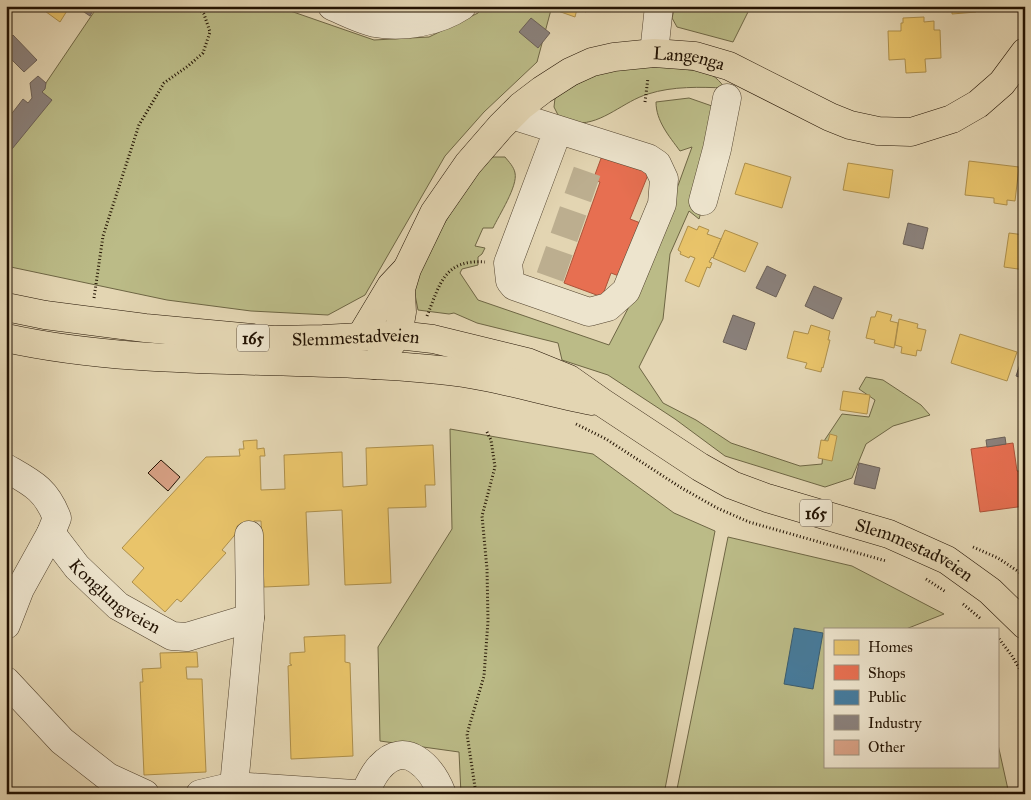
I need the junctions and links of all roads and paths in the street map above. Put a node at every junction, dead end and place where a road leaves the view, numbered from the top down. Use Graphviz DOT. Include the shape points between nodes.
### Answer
graph roads {
  1 [pos="196,6"];
  2 [pos="332,6"];
  3 [pos="462,6"];
  4 [pos="659,6"];
  5 [pos="1025,52"];
  6 [pos="654,53"];
  7 [pos="727,98"];
  8 [pos="512,115"];
  9 [pos="558,130"];
  10 [pos="703,201"];
  11 [pos="508,263"];
  12 [pos="407,269"];
  13 [pos="94,300"];
  14 [pos="6,307"];
  15 [pos="435,319"];
  16 [pos="398,335"];
  17 [pos="361,336"];
  18 [pos="6,338"];
  19 [pos="374,365"];
  20 [pos="603,403"];
  21 [pos="573,422"];
  22 [pos="486,430"];
  23 [pos="6,468"];
  24 [pos="51,533"];
  25 [pos="249,535"];
  26 [pos="971,546"];
  27 [pos="889,562"];
  28 [pos="920,576"];
  29 [pos="1025,576"];
  30 [pos="953,597"];
  31 [pos="960,602"];
  32 [pos="250,618"];
  33 [pos="985,623"];
  34 [pos="6,625"];
  35 [pos="1025,626"];
  36 [pos="998,637"];
  37 [pos="1025,678"];
  38 [pos="6,680"];
  39 [pos="105,786"];
  40 [pos="234,786"];
  41 [pos="270,791"];
  42 [pos="145,794"];
  43 [pos="200,794"];
  44 [pos="354,794"];
  45 [pos="364,794"];
  46 [pos="442,794"];
  47 [pos="476,794"];
  1 -- 13 [label="path" via="204,14 210,32 203,53 164,83 138,125 103,236"];
  2 -- 3 [label="street" via="374,23 391,25 422,22"];
  4 -- 6 [label="street"];
  5 -- 6 [label="main road, Langenga" via="1002,83 978,104 952,120 911,132 850,124 730,66 695,56"];
  6 -- 8 [label="main road, Langenga" via="592,62 542,90"];
  7 -- 10 [label="street"];
  8 -- 9 [label="street"];
  8 -- 12 [label="main road, Langenga" via="468,164 434,213"];
  9 -- 11 [label="street"];
  9 -- 11 [label="street" via="594,153 648,158 657,164 664,179 662,204 626,291 608,307 589,312 546,287 514,286 510,281"];
  11 -- 15 [label="path" via="478,261 458,264 446,273 425,316"];
  12 -- 16 [label="main road, Langenga" via="401,289"];
  12 -- 17 [label="main road, Langenga" via="391,286"];
  14 -- 17 [label="main road, Slemmestadveien / 165" via="144,328 273,340"];
  16 -- 17 [label="main road, Slemmestadveien / 165"];
  16 -- 19 [label="main road, Langenga"];
  16 -- 20 [label="main road, Slemmestadveien / 165" via="433,339 527,362 569,379"];
  17 -- 19 [label="main road"];
  18 -- 19 [label="main road, Slemmestadveien / 165" via="101,353"];
  19 -- 20 [label="main road, Slemmestadveien / 165" via="495,378"];
  20 -- 35 [label="main road, Slemmestadveien / 165" via="700,468 732,485 889,534 947,560 990,591"];
  21 -- 27 [label="path" via="717,508 749,522"];
  22 -- 47 [label="path" via="495,467 482,516 488,621 484,676 467,734"];
  23 -- 24 [label="street" via="36,485 52,504 57,518"];
  24 -- 32 [label="street, Konglungveien" via="77,567 118,606 172,636 187,637"];
  24 -- 34 [label="street" via="20,589"];
  25 -- 32 [label="street"];
  26 -- 29 [label="path" via="998,558"];
  28 -- 30 [label="path"];
  31 -- 33 [label="path"];
  32 -- 40 [label="street"];
  36 -- 37 [label="path"];
  38 -- 39 [label="street"];
  39 -- 42 [label="street"];
  40 -- 41 [label="street"];
  40 -- 43 [label="street"];
  41 -- 44 [label="street"];
  45 -- 46 [label="street" via="379,767 392,756 406,755 423,763"];
}
